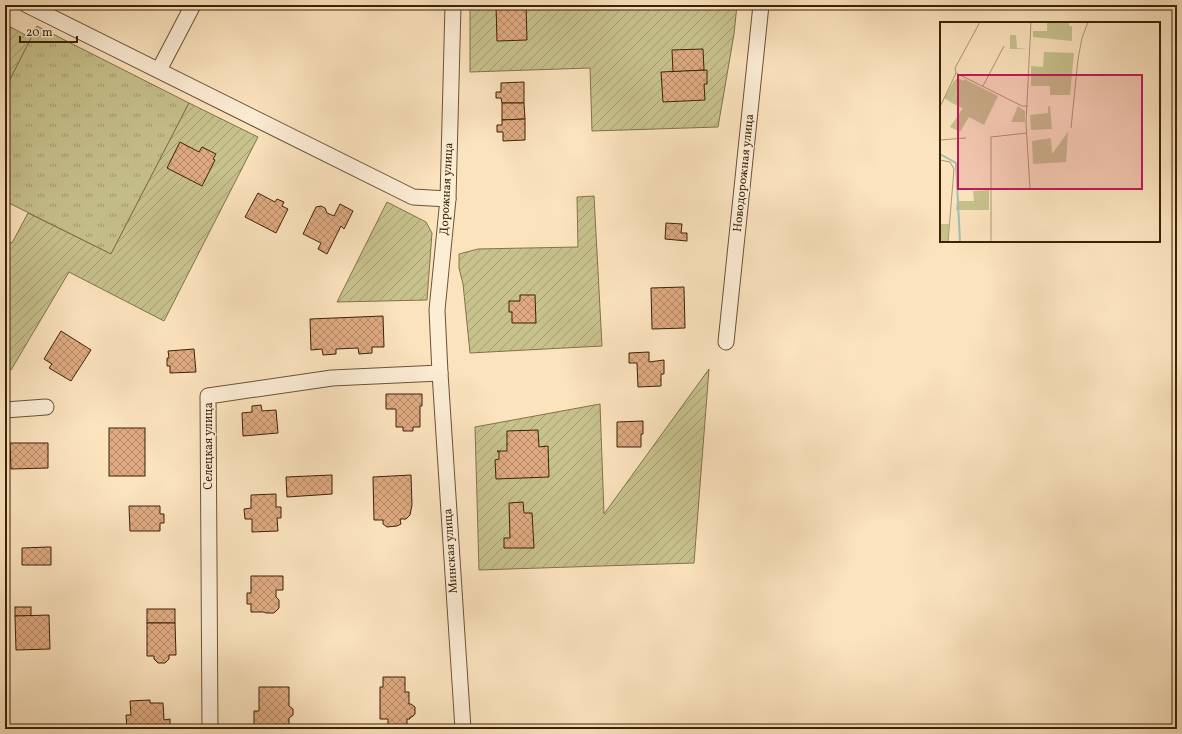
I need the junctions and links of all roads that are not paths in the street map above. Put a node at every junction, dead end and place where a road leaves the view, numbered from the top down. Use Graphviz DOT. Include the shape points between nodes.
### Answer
graph roads {
  1 [pos="26,5"];
  2 [pos="193,5"];
  3 [pos="453,5"];
  4 [pos="761,5"];
  5 [pos="159,70"];
  6 [pos="448,199"];
  7 [pos="726,342"];
  8 [pos="440,373"];
  9 [pos="46,407"];
  10 [pos="5,410"];
  11 [pos="210,729"];
  12 [pos="463,729"];
  1 -- 5 [label="street"];
  2 -- 5 [label="street"];
  3 -- 6 [label="street, Дорожная улица"];
  4 -- 7 [label="street, Новодорожная улица"];
  5 -- 6 [label="street" via="414,197"];
  6 -- 8 [label="street, Дорожная улица" via="437,310"];
  8 -- 11 [label="street, Селецкая улица" via="332,378 208,396"];
  8 -- 12 [label="street, Минская улица"];
  9 -- 10 [label="street"];
}
